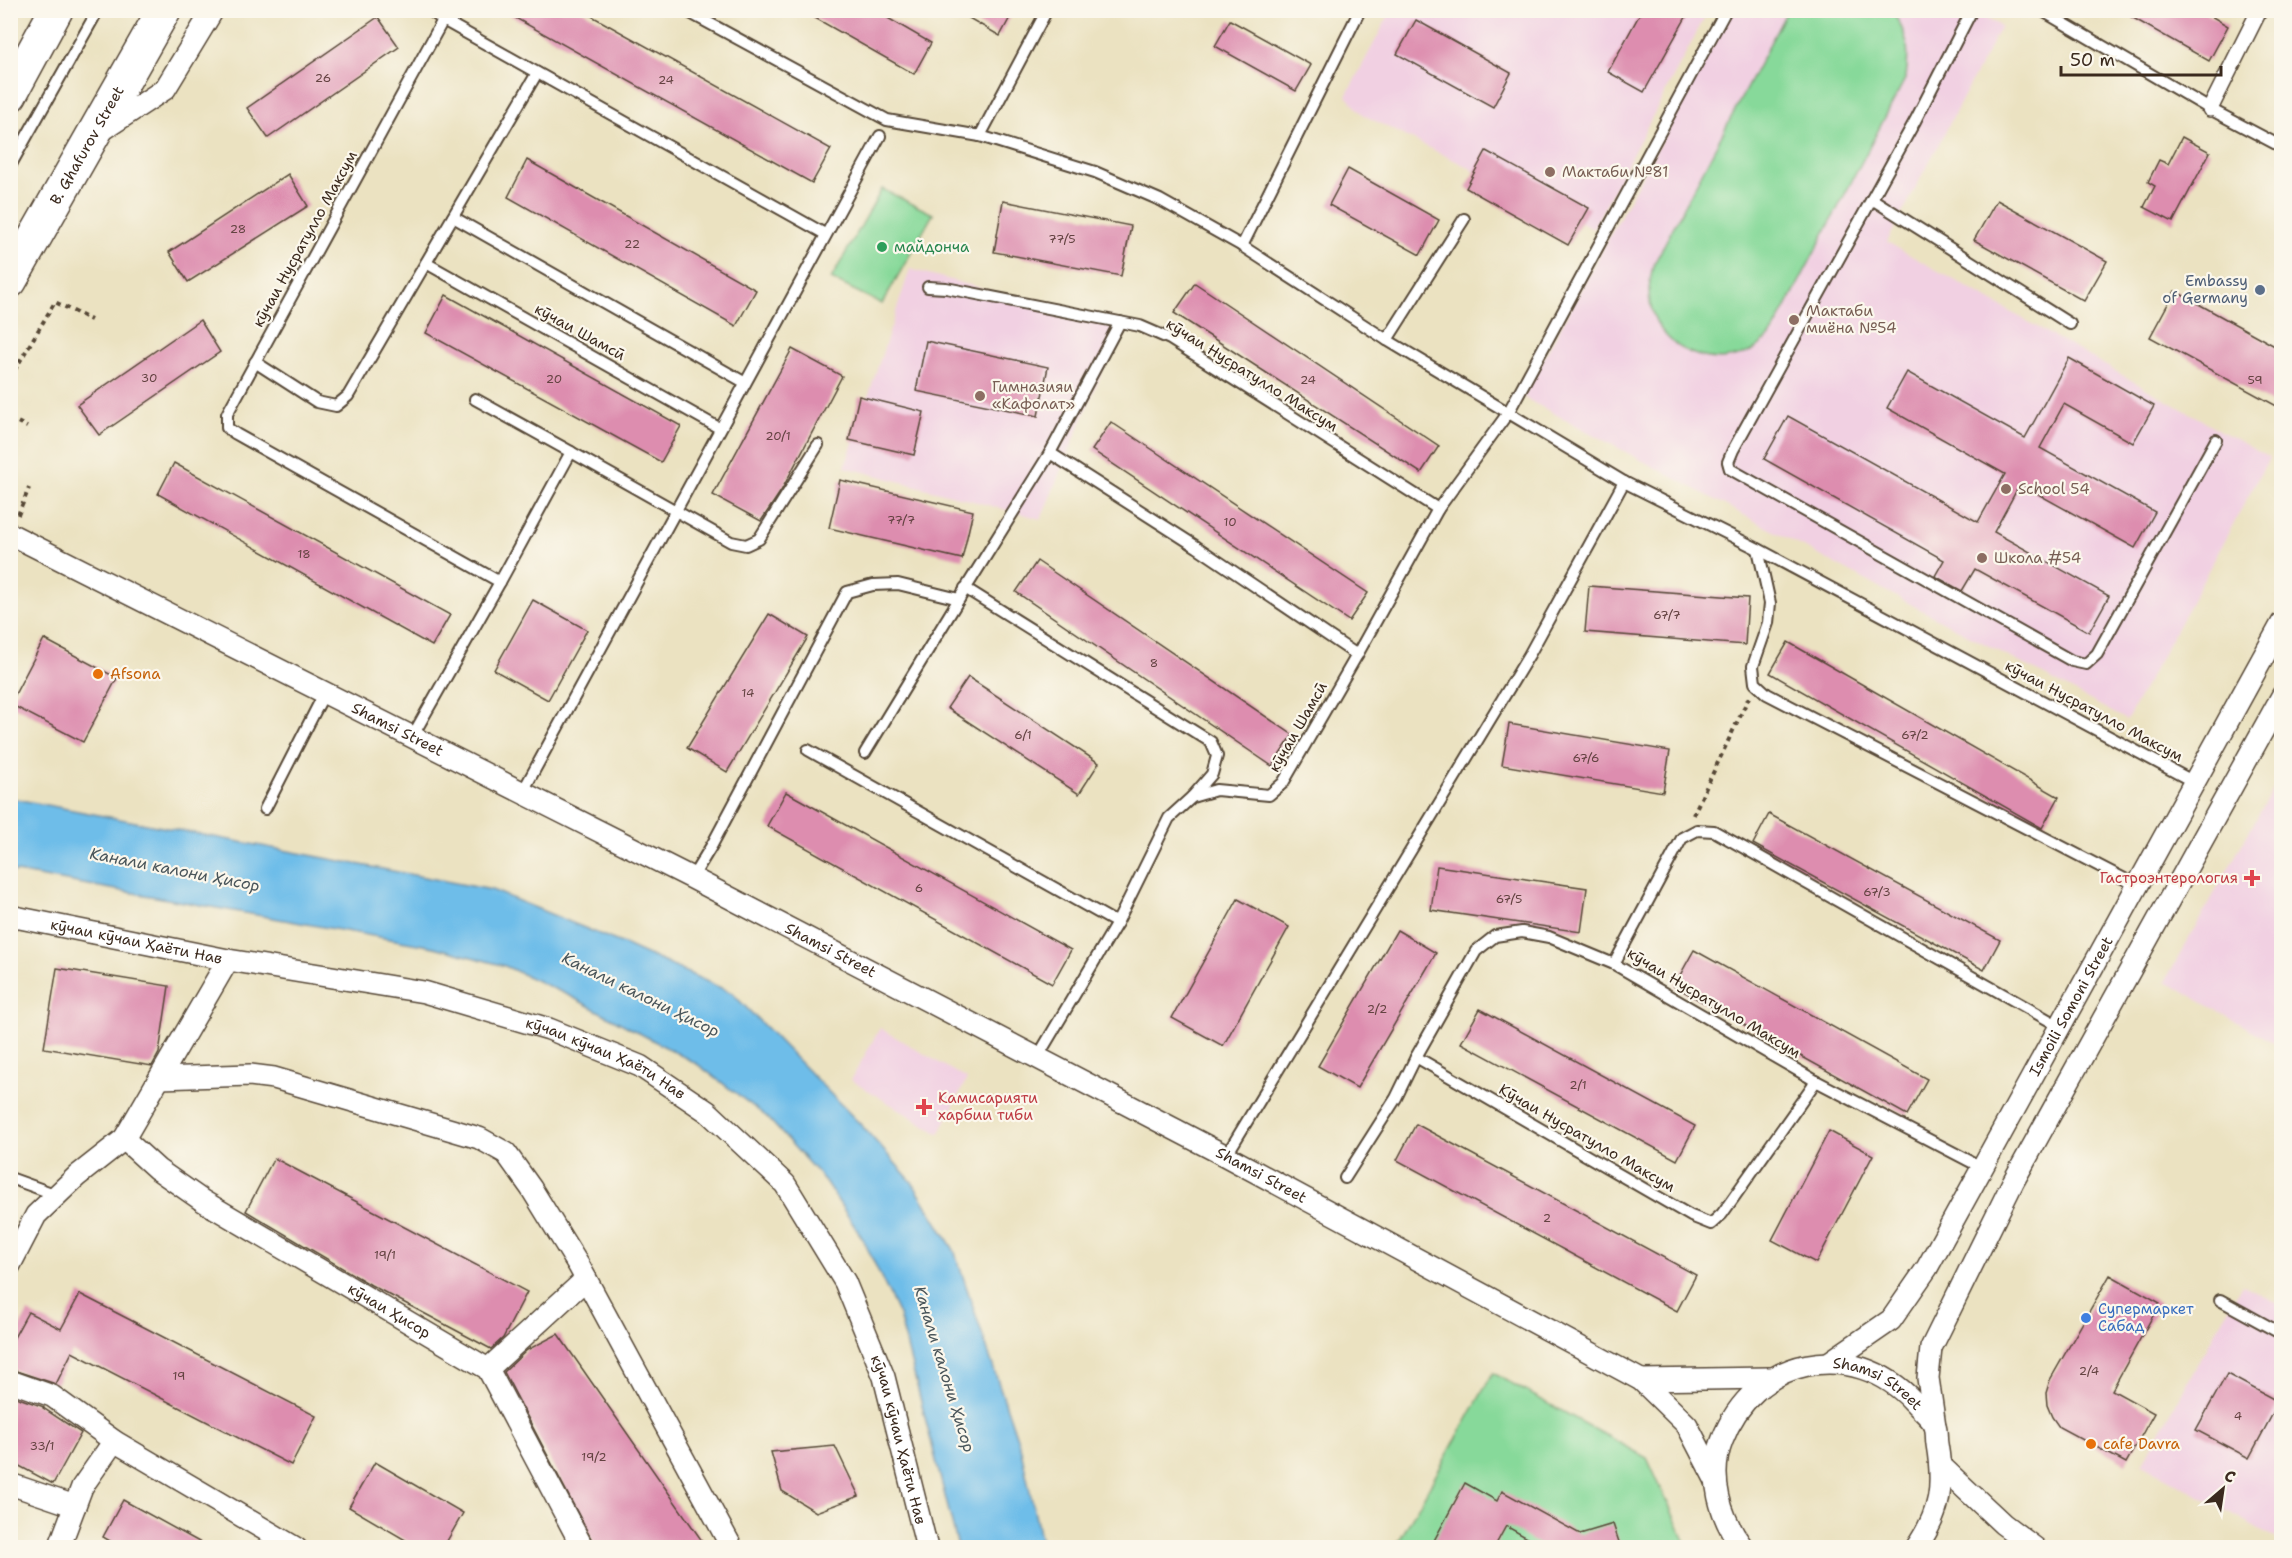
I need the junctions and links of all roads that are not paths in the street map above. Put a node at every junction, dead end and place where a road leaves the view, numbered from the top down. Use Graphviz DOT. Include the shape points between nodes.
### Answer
graph roads {
  1 [pos="56,10"];
  2 [pos="98,10"];
  3 [pos="164,10"];
  4 [pos="213,10"];
  5 [pos="430,10"];
  6 [pos="685,10"];
  7 [pos="1047,10"];
  8 [pos="1360,10"];
  9 [pos="1726,10"];
  10 [pos="1972,10"];
  11 [pos="2041,10"];
  12 [pos="2259,11"];
  13 [pos="443,20"];
  14 [pos="537,73"];
  15 [pos="10,95"];
  16 [pos="2210,109"];
  17 [pos="93,136"];
  18 [pos="880,136"];
  19 [pos="980,136"];
  20 [pos="2282,147"];
  21 [pos="10,166"];
  22 [pos="1872,199"];
  23 [pos="453,217"];
  24 [pos="1464,219"];
  25 [pos="825,234"];
  26 [pos="1242,246"];
  27 [pos="426,263"];
  28 [pos="13,271"];
  29 [pos="928,287"];
  30 [pos="1120,322"];
  31 [pos="2070,324"];
  32 [pos="1387,340"];
  33 [pos="255,362"];
  34 [pos="744,382"];
  35 [pos="475,399"];
  36 [pos="1508,413"];
  37 [pos="719,428"];
  38 [pos="2216,440"];
  39 [pos="818,445"];
  40 [pos="571,452"];
  41 [pos="1050,453"];
  42 [pos="1624,482"];
  43 [pos="1438,509"];
  44 [pos="674,511"];
  45 [pos="13,528"];
  46 [pos="1758,549"];
  47 [pos="500,582"];
  48 [pos="965,588"];
  49 [pos="958,599"];
  50 [pos="2282,623"];
  51 [pos="1357,655"];
  52 [pos="325,692"];
  53 [pos="2282,696"];
  54 [pos="412,737"];
  55 [pos="808,750"];
  56 [pos="865,753"];
  57 [pos="2194,782"];
  58 [pos="522,793"];
  59 [pos="1192,797"];
  60 [pos="265,809"];
  61 [pos="692,878"];
  62 [pos="2136,885"];
  63 [pos="10,916"];
  64 [pos="1117,923"];
  65 [pos="228,960"];
  66 [pos="1614,964"];
  67 [pos="2059,1026"];
  68 [pos="1416,1057"];
  69 [pos="1036,1058"];
  70 [pos="160,1078"];
  71 [pos="1816,1081"];
  72 [pos="124,1139"];
  73 [pos="1226,1156"];
  74 [pos="1983,1168"];
  75 [pos="10,1178"];
  76 [pos="1345,1178"];
  77 [pos="57,1195"];
  78 [pos="10,1265"];
  79 [pos="586,1279"];
  80 [pos="2220,1300"];
  81 [pos="2282,1334"];
  82 [pos="1830,1362"];
  83 [pos="488,1369"];
  84 [pos="1770,1378"];
  85 [pos="1641,1380"];
  86 [pos="10,1381"];
  87 [pos="1935,1426"];
  88 [pos="114,1441"];
  89 [pos="1941,1466"];
  90 [pos="1716,1481"];
  91 [pos="10,1484"];
  92 [pos="75,1506"];
  93 [pos="61,1547"];
  94 [pos="296,1548"];
  95 [pos="583,1548"];
  96 [pos="732,1548"];
  97 [pos="927,1548"];
  98 [pos="1743,1548"];
  99 [pos="1916,1548"];
  100 [pos="2035,1548"];
  1 -- 15 [label="main road"];
  2 -- 21 [label="lane"];
  3 -- 17 [label="main road, B. Ghafurov Street"];
  4 -- 17 [label="street" via="165,89"];
  5 -- 13 [label="lane"];
  6 -- 19 [label="lane, кӯчаи Нусратулло Максум" via="887,120"];
  7 -- 19 [label="lane"];
  8 -- 26 [label="lane"];
  9 -- 36 [label="lane"];
  10 -- 22 [label="lane"];
  11 -- 16 [label="lane"];
  12 -- 16 [label="street"];
  13 -- 14 [label="lane"];
  13 -- 33 [label="lane, кӯчаи Нусратулло Максум"];
  14 -- 23 [label="lane"];
  14 -- 25 [label="lane"];
  16 -- 20 [label="lane"];
  17 -- 28 [label="main road, B. Ghafurov Street"];
  18 -- 25 [label="lane"];
  19 -- 26 [label="lane, кӯчаи Нусратулло Максум" via="1095,172 1161,200"];
  22 -- 31 [label="lane"];
  22 -- 38 [label="lane" via="1733,450 1728,462 1730,470 2072,661 2086,664 2097,654"];
  23 -- 27 [label="lane"];
  23 -- 34 [label="lane"];
  24 -- 32 [label="lane"];
  25 -- 34 [label="lane"];
  26 -- 32 [label="lane, кӯчаи Нусратулло Максум"];
  27 -- 33 [label="lane" via="348,396 336,406 317,402"];
  27 -- 37 [label="lane, кӯчаи Шамсӣ"];
  29 -- 30 [label="lane, кӯчаи Нусратулло Максум"];
  30 -- 41 [label="lane"];
  30 -- 43 [label="lane, кӯчаи Нусратулло Максум" via="1170,339"];
  32 -- 36 [label="lane, кӯчаи Нусратулло Максум"];
  33 -- 47 [label="lane, кӯчаи Нусратулло Максум" via="227,414 227,428"];
  34 -- 37 [label="lane"];
  35 -- 40 [label="lane"];
  36 -- 42 [label="lane, кӯчаи Нусратулло Максум"];
  36 -- 43 [label="lane"];
  37 -- 44 [label="lane"];
  39 -- 44 [label="lane" via="759,539 746,545 731,542"];
  40 -- 44 [label="lane"];
  40 -- 47 [label="lane"];
  41 -- 48 [label="lane"];
  41 -- 51 [label="lane"];
  42 -- 46 [label="lane, кӯчаи Нусратулло Максум"];
  42 -- 73 [label="lane" via="1529,656"];
  43 -- 51 [label="lane"];
  44 -- 58 [label="lane"];
  45 -- 52 [label="street, Shamsi Street"];
  46 -- 57 [label="lane, кӯчаи Нусратулло Максум"];
  46 -- 62 [label="lane" via="1770,603 1768,623 1753,666 1755,683 1767,694"];
  47 -- 54 [label="lane"];
  48 -- 49 [label="lane"];
  48 -- 59 [label="lane" via="1211,742 1217,756 1212,774"];
  49 -- 56 [label="lane"];
  49 -- 61 [label="lane" via="898,584 847,592"];
  50 -- 57 [label="street, Ismoili Somoni Street"];
  51 -- 59 [label="lane, кӯчаи Шамсӣ" via="1283,783 1269,795 1216,790"];
  52 -- 54 [label="street, Shamsi Street"];
  52 -- 60 [label="lane"];
  53 -- 87 [label="street" via="2013,1182 1931,1347 1928,1378"];
  54 -- 58 [label="street, Shamsi Street"];
  55 -- 64 [label="lane"];
  57 -- 62 [label="street, Ismoili Somoni Street"];
  58 -- 61 [label="street, Shamsi Street"];
  59 -- 64 [label="lane, кӯчаи Шамсӣ" via="1169,818"];
  61 -- 69 [label="street, Shamsi Street"];
  62 -- 67 [label="street, Ismoili Somoni Street"];
  63 -- 65 [label="street, кӯчаи кӯчаи Ҳаёти Нав"];
  64 -- 69 [label="lane, кӯчаи Шамсӣ"];
  65 -- 70 [label="street"];
  65 -- 97 [label="street, кӯчаи кӯчаи Ҳаёти Нав" via="424,992 549,1029 640,1066 708,1112 785,1184 845,1282 884,1377"];
  66 -- 67 [label="lane, кӯчаи Нусратулло Максум" via="1682,838 1698,830 1714,831"];
  66 -- 68 [label="lane" via="1549,937 1522,932 1495,936 1476,951"];
  66 -- 71 [label="lane, кӯчаи Нусратулло Максум"];
  67 -- 74 [label="street, Ismoili Somoni Street"];
  68 -- 71 [label="lane, Кӯчаи Нусратулло Максум" via="1711,1224"];
  68 -- 76 [label="lane" via="1396,1098"];
  69 -- 73 [label="street, Shamsi Street"];
  70 -- 72 [label="street"];
  70 -- 79 [label="street" via="274,1078 479,1138 506,1153"];
  71 -- 74 [label="lane, кӯчаи Нусратулло Максум"];
  72 -- 77 [label="street"];
  72 -- 83 [label="street, кӯчаи Ҳисор" via="157,1169 203,1201"];
  73 -- 85 [label="street, Shamsi Street"];
  74 -- 82 [label="street, Ismoili Somoni Street" via="1927,1268 1891,1320"];
  75 -- 77 [label="lane"];
  77 -- 78 [label="street" via="36,1215"];
  79 -- 83 [label="street"];
  79 -- 96 [label="street"];
  80 -- 81 [label="lane"];
  82 -- 84 [label="street, Shamsi Street" via="1799,1366"];
  82 -- 87 [label="street, Shamsi Street" via="1868,1370 1902,1389"];
  83 -- 95 [label="street"];
  84 -- 85 [label="street, Shamsi Street"];
  84 -- 90 [label="street, Shamsi Street" via="1747,1397 1729,1422 1718,1450"];
  85 -- 90 [label="street, Shamsi Street" via="1687,1425"];
  86 -- 88 [label="street" via="52,1396"];
  87 -- 89 [label="street, Shamsi Street"];
  88 -- 92 [label="street" via="82,1486"];
  88 -- 94 [label="street"];
  89 -- 99 [label="street, Shamsi Street" via="1936,1511"];
  89 -- 100 [label="street" via="2002,1524"];
  90 -- 98 [label="street, Shamsi Street" via="1721,1508"];
  91 -- 92 [label="street"];
  92 -- 93 [label="street"];
}
